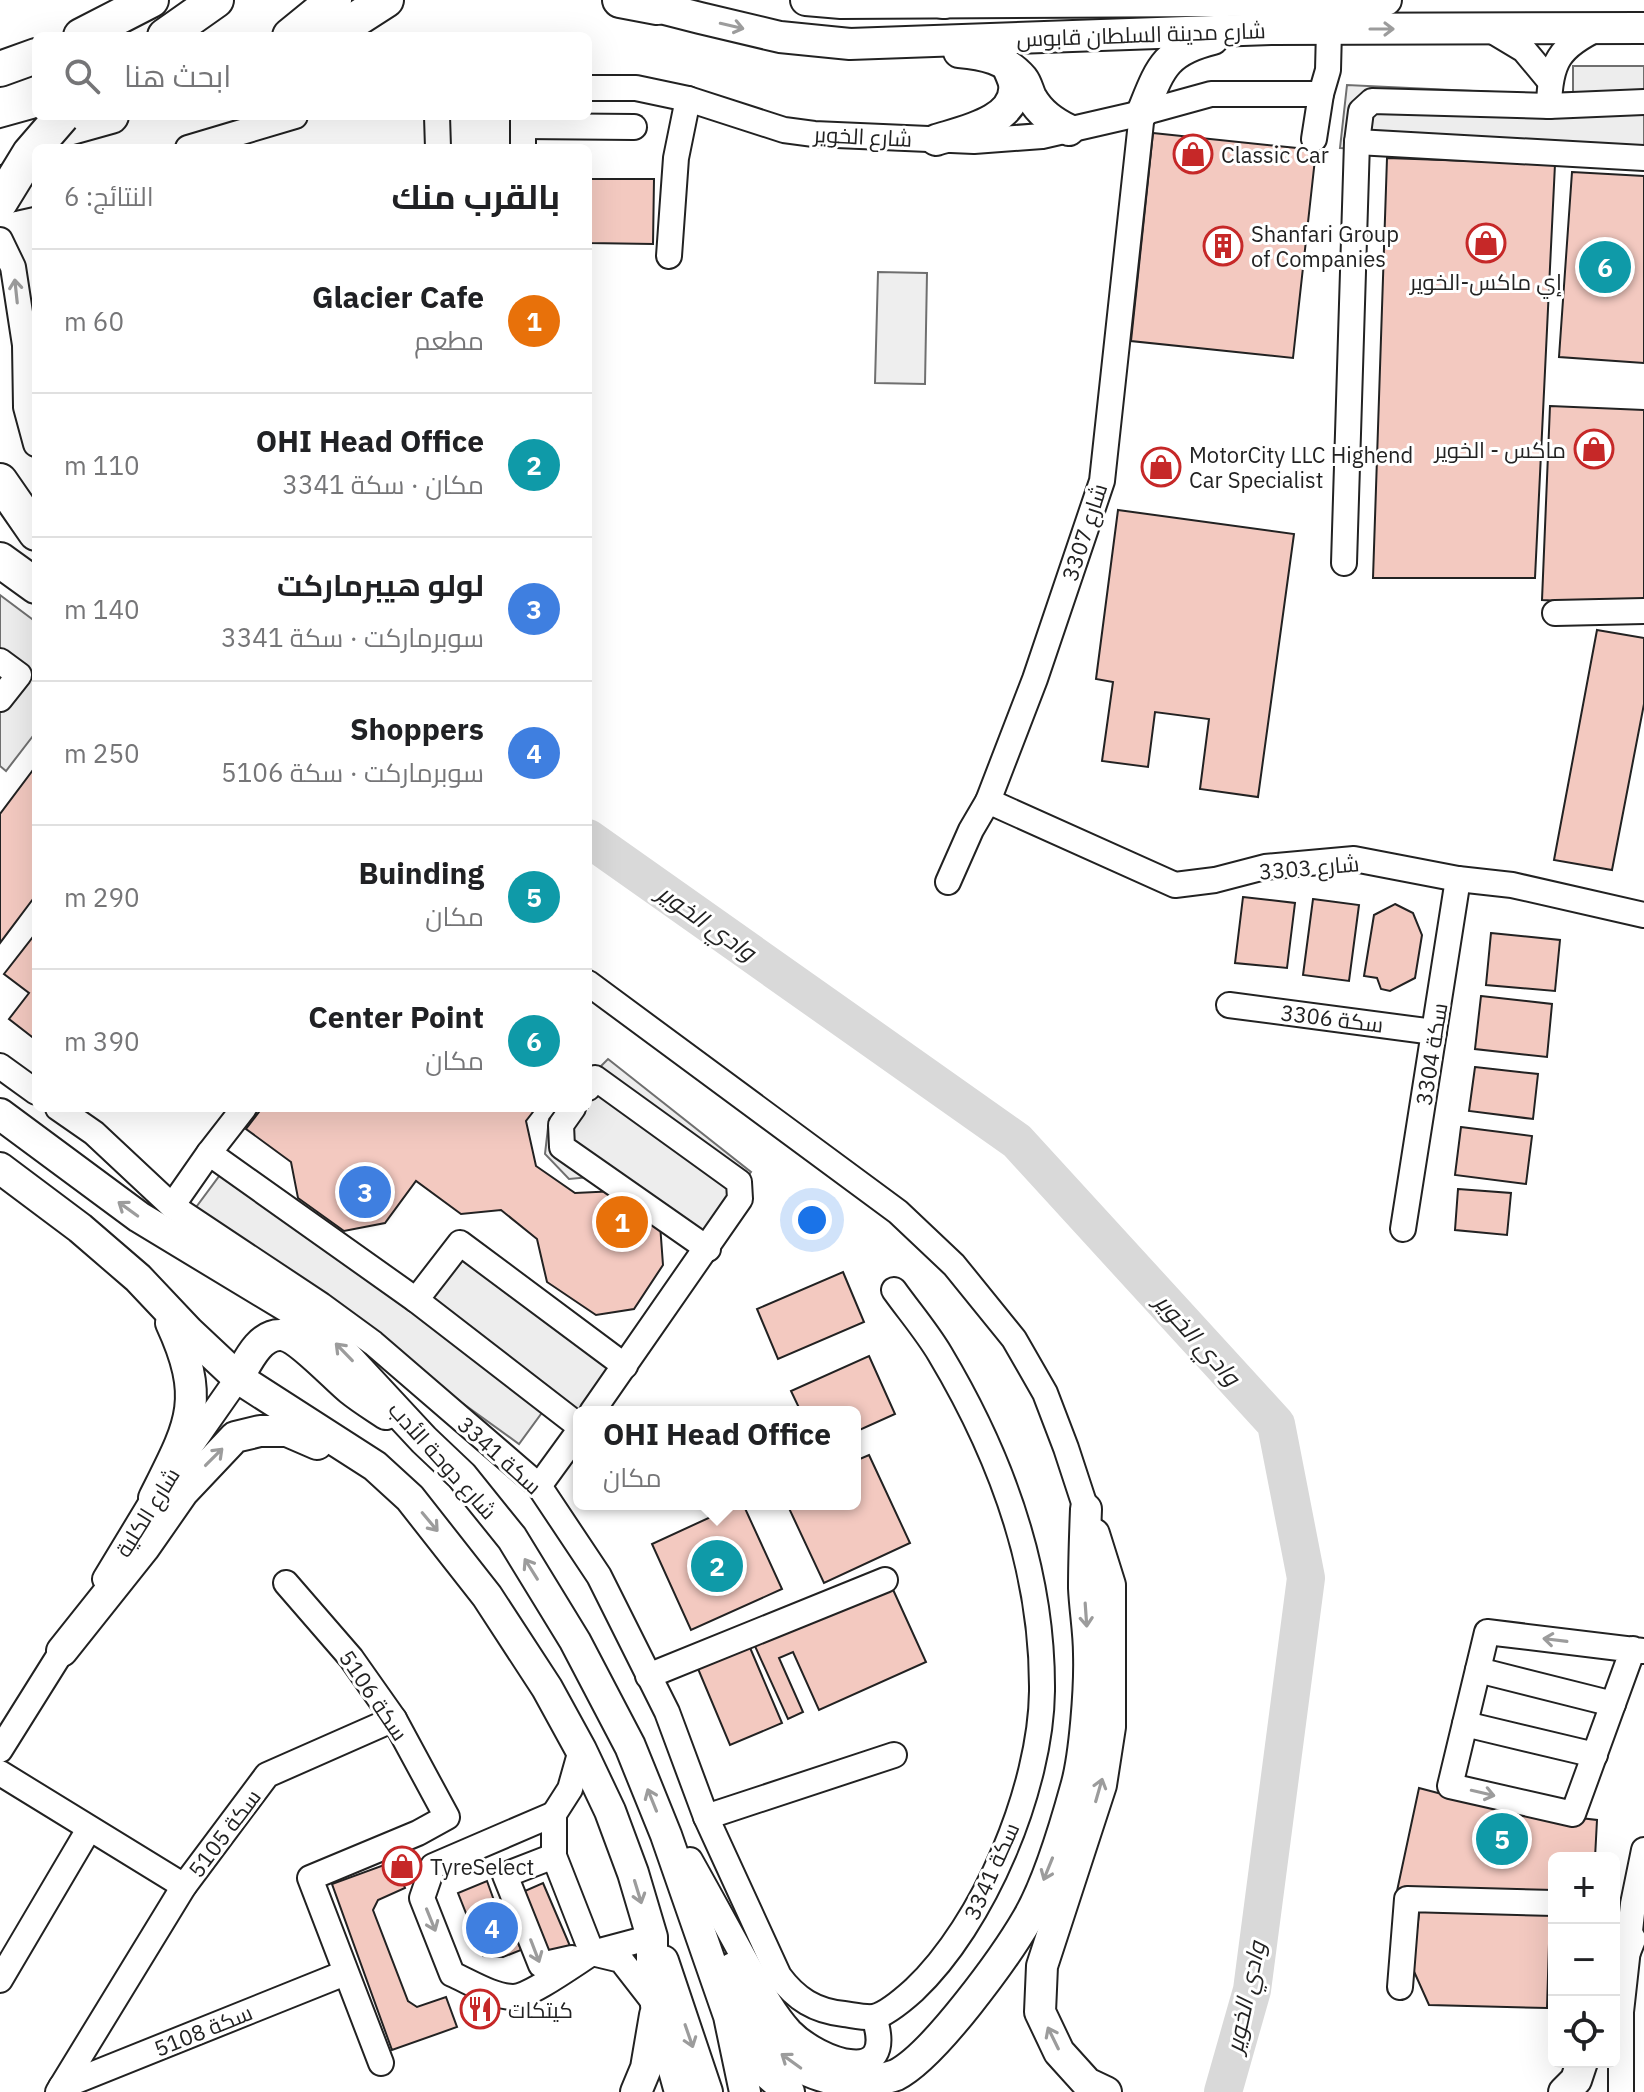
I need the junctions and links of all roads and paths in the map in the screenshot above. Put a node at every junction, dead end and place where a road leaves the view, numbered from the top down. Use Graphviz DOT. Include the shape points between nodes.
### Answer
graph roads {
  1 [pos="151,0"];
  2 [pos="216,0"];
  3 [pos="315,0"];
  4 [pos="334,0"];
  5 [pos="386,0"];
  6 [pos="620,0"];
  7 [pos="806,0"];
  8 [pos="942,0"];
  9 [pos="1386,0"];
  10 [pos="650,3"];
  11 [pos="1333,10"];
  12 [pos="1599,28"];
  13 [pos="1644,28"];
  14 [pos="1271,29"];
  15 [pos="1489,29"];
  16 [pos="89,32"];
  17 [pos="171,32"];
  18 [pos="307,32"];
  19 [pos="308,32"];
  20 [pos="311,32"];
  21 [pos="850,44"];
  22 [pos="32,57"];
  23 [pos="1007,65"];
  24 [pos="0,69"];
  25 [pos="1549,80"];
  26 [pos="592,88"];
  27 [pos="1321,94"];
  28 [pos="688,99"];
  29 [pos="1644,102"];
  30 [pos="1549,106"];
  31 [pos="1142,113"];
  32 [pos="59,120"];
  33 [pos="97,120"];
  34 [pos="282,120"];
  35 [pos="437,120"];
  36 [pos="634,127"];
  37 [pos="523,130"];
  38 [pos="1069,130"];
  39 [pos="1314,139"];
  40 [pos="936,140"];
  41 [pos="1357,142"];
  42 [pos="38,144"];
  43 [pos="201,144"];
  44 [pos="438,144"];
  45 [pos="0,147"];
  46 [pos="32,151"];
  47 [pos="1644,158"];
  48 [pos="32,194"];
  49 [pos="0,202"];
  50 [pos="0,240"];
  51 [pos="669,256"];
  52 [pos="32,321"];
  53 [pos="25,345"];
  54 [pos="32,429"];
  55 [pos="0,481"];
  56 [pos="29,524"];
  57 [pos="0,560"];
  58 [pos="1344,563"];
  59 [pos="32,583"];
  60 [pos="1644,611"];
  61 [pos="1555,613"];
  62 [pos="0,661"];
  63 [pos="0,699"];
  64 [pos="988,801"];
  65 [pos="1458,879"];
  66 [pos="948,882"];
  67 [pos="1644,915"];
  68 [pos="592,986"];
  69 [pos="1229,1005"];
  70 [pos="1434,1032"];
  71 [pos="0,1066"];
  72 [pos="592,1081"];
  73 [pos="32,1089"];
  74 [pos="64,1112"];
  75 [pos="241,1112"];
  76 [pos="570,1112"];
  77 [pos="0,1114"];
  78 [pos="94,1133"];
  79 [pos="209,1153"];
  80 [pos="65,1163"];
  81 [pos="3,1177"];
  82 [pos="172,1206"];
  83 [pos="1403,1229"];
  84 [pos="708,1249"];
  85 [pos="894,1290"];
  86 [pos="416,1300"];
  87 [pos="162,1303"];
  88 [pos="625,1366"];
  89 [pos="335,1376"];
  90 [pos="238,1378"];
  91 [pos="596,1406"];
  92 [pos="573,1423"];
  93 [pos="573,1437"];
  94 [pos="424,1440"];
  95 [pos="375,1466"];
  96 [pos="539,1486"];
  97 [pos="154,1498"];
  98 [pos="1086,1509"];
  99 [pos="885,1580"];
  100 [pos="286,1583"];
  101 [pos="1638,1650"];
  102 [pos="62,1651"];
  103 [pos="1478,1670"];
  104 [pos="648,1676"];
  105 [pos="1634,1677"];
  106 [pos="1613,1704"];
  107 [pos="394,1719"];
  108 [pos="1465,1724"];
  109 [pos="3,1741"];
  110 [pos="581,1750"];
  111 [pos="894,1755"];
  112 [pos="1595,1755"];
  113 [pos="0,1773"];
  114 [pos="554,1814"];
  115 [pos="706,1817"];
  116 [pos="89,1829"];
  117 [pos="418,1833"];
  118 [pos="666,1835"];
  119 [pos="1644,1850"];
  120 [pos="554,1856"];
  121 [pos="690,1860"];
  122 [pos="433,1866"];
  123 [pos="184,1886"];
  124 [pos="1548,1903"];
  125 [pos="1624,1904"];
  126 [pos="652,1937"];
  127 [pos="1630,1939"];
  128 [pos="592,1953"];
  129 [pos="1620,1964"];
  130 [pos="345,1973"];
  131 [pos="0,1980"];
  132 [pos="1400,1987"];
  133 [pos="656,2005"];
  134 [pos="729,2016"];
  135 [pos="874,2017"];
  136 [pos="381,2063"];
  137 [pos="1580,2068"];
  138 [pos="59,2089"];
  139 [pos="744,2090"];
  140 [pos="636,2092"];
  141 [pos="680,2092"];
  142 [pos="707,2092"];
  143 [pos="789,2092"];
  144 [pos="1106,2092"];
  145 [pos="1564,2092"];
  146 [pos="1621,2092"];
  1 -- 16 [label="highway"];
  2 -- 17 [label="highway"];
  3 -- 18 [label="highway"];
  4 -- 19 [label="highway"];
  5 -- 20 [label="highway"];
  6 -- 10 [label="highway"];
  7 -- 8 [label="main road, شارع مدينة السلطان قابوس"];
  8 -- 11 [label="main road, شارع مدينة السلطان قابوس"];
  9 -- 11 [label="main road, شارع مدينة السلطان قابوس"];
  10 -- 21 [label="main road, شارع مدينة السلطان قابوس, one-way" via="780,37"];
  11 -- 14 [label="main road, شارع مدينة السلطان قابوس"];
  11 -- 15 [label="main road, شارع مدينة السلطان قابوس, one-way"];
  11 -- 27 [label="street"];
  12 -- 13 [label="main road, شارع مدينة السلطان قابوس"];
  12 -- 15 [label="main road, شارع مدينة السلطان قابوس"];
  12 -- 25 [label="street" via="1565,48"];
  14 -- 21 [label="main road, شارع مدينة السلطان قابوس"];
  14 -- 31 [label="main road" via="1209,39 1176,52 1157,77"];
  15 -- 25 [label="street" via="1524,50"];
  21 -- 23 [label="main road" via="981,54"];
  22 -- 24 [label="highway"];
  23 -- 38 [label="main road" via="1024,81 1040,111"];
  23 -- 40 [label="main road" via="1014,85 1002,113"];
  25 -- 30 [label="street"];
  26 -- 28 [label="street, شارع الخوير" via="636,88"];
  27 -- 31 [label="street, شارع الخوير" via="1211,94"];
  27 -- 39 [label="street"];
  28 -- 40 [label="street, شارع الخوير" via="784,130"];
  28 -- 51 [label="street" via="676,158"];
  29 -- 30 [label="street"];
  30 -- 41 [label="street" via="1372,101 1361,111"];
  31 -- 38 [label="street, شارع الخوير"];
  31 -- 64 [label="street, 3307 شارع" via="1102,481"];
  32 -- 42 [label="highway, bridge"];
  33 -- 45 [label="highway"];
  34 -- 43 [label="street"];
  35 -- 44 [label="street"];
  36 -- 37 [label="street"];
  38 -- 40 [label="street, شارع الخوير" via="1006,140"];
  41 -- 47 [label="street"];
  41 -- 58 [label="street"];
  46 -- 49 [label="highway, bridge"];
  48 -- 49 [label="street"];
  53 -- 50 [label="street, one-way" via="13,267"];
  52 -- 53 [label="street"];
  53 -- 54 [label="street" via="26,407"];
  55 -- 56 [label="highway"];
  57 -- 59 [label="highway"];
  60 -- 61 [label="street"];
  62 -- 63 [label="street" via="19,675"];
  64 -- 65 [label="street, 3303 شارع" via="1175,885 1265,867 1354,859"];
  64 -- 66 [label="street, 3307 شارع"];
  65 -- 67 [label="street, 3303 شارع" via="1512,885"];
  65 -- 70 [label="street, سكة 3304"];
  68 -- 98 [label="street" via="898,1212 954,1265 1014,1339 1045,1393"];
  69 -- 70 [label="street, سكة 3306"];
  70 -- 83 [label="street, سكة 3304"];
  71 -- 73 [label="street"];
  72 -- 84 [label="street" via="739,1182 740,1199"];
  74 -- 78 [label="street, سكة 3341"];
  75 -- 79 [label="street"];
  76 -- 84 [label="street" via="561,1125 562,1147"];
  77 -- 80 [label="main road, شارع دوحة الأدب"];
  78 -- 80 [label="street"];
  78 -- 82 [label="street, سكة 3341"];
  79 -- 82 [label="street"];
  79 -- 86 [label="street"];
  94 -- 80 [label="main road, شارع دوحة الأدب, one-way" via="332,1341 288,1307 139,1217"];
  81 -- 87 [label="main road" via="80,1228"];
  82 -- 96 [label="street, سكة 3341" via="373,1343"];
  84 -- 88 [label="street"];
  85 -- 135 [label="street, سكة 3341" via="938,1351 1001,1475 1033,1595 1042,1693 1029,1783 995,1873 963,1933 936,1969 904,1999"];
  86 -- 88 [label="street" via="460,1243"];
  86 -- 92 [label="street"];
  87 -- 90 [label="main road"];
  87 -- 97 [label="main road" via="187,1360 191,1412"];
  88 -- 91 [label="street"];
  89 -- 90 [label="main road" via="281,1335 256,1349"];
  89 -- 94 [label="main road"];
  89 -- 95 [label="main road" via="291,1354 281,1353 269,1366 276,1386 348,1435"];
  90 -- 95 [label="main road"];
  90 -- 97 [label="street, شارع الكلية"];
  93 -- 96 [label="street"];
  118 -- 94 [label="main road, شارع دوحة الأدب, one-way" via="630,1746 512,1538 462,1476"];
  102 -- 95 [label="main road, one-way" via="183,1492 235,1437 287,1431"];
  95 -- 110 [label="main road, one-way" via="410,1498 487,1596"];
  96 -- 104 [label="street, سكة 3341" via="599,1576"];
  97 -- 102 [label="street, شارع الكلية"];
  98 -- 121 [label="main road, one-way" via="1089,1657 1077,1783 1029,1917 921,2057 897,2075 848,2085 820,2079 780,2053 749,2009"];
  144 -- 98 [label="main road, one-way" via="1087,2083 1059,2052 1040,2012 1042,1966 1101,1785 1110,1727 1110,1585"];
  99 -- 104 [label="street"];
  100 -- 107 [label="street, سكة 5106" via="351,1658"];
  101 -- 103 [label="street, one-way" via="1487,1632"];
  101 -- 105 [label="street"];
  102 -- 109 [label="street, شارع الكلية"];
  103 -- 106 [label="street"];
  103 -- 108 [label="street"];
  104 -- 115 [label="street, سكة 3341"];
  105 -- 106 [label="street"];
  106 -- 112 [label="street"];
  107 -- 117 [label="street, سكة 5106" via="447,1817"];
  107 -- 123 [label="street, سكة 5105" via="267,1775"];
  108 -- 112 [label="street"];
  108 -- 112 [label="street, one-way" via="1450,1786 1573,1814"];
  110 -- 114 [label="street" via="570,1789"];
  110 -- 126 [label="main road, one-way" via="610,1811"];
  111 -- 115 [label="street"];
  113 -- 116 [label="street, سكة 5105"];
  114 -- 120 [label="street"];
  114 -- 122 [label="street"];
  115 -- 135 [label="street, سكة 3341" via="791,1992 820,2011"];
  116 -- 123 [label="street, سكة 5105"];
  116 -- 131 [label="street"];
  117 -- 122 [label="street"];
  117 -- 130 [label="street" via="310,1878"];
  118 -- 121 [label="main road"];
  118 -- 134 [label="main road, شارع دوحة الأدب"];
  119 -- 125 [label="street"];
  120 -- 128 [label="street"];
  120 -- 128 [label="street, one-way" via="505,1875 541,1965"];
  121 -- 135 [label="street" via="791,2032 843,2063 862,2064 880,2044"];
  122 -- 128 [label="street, one-way" via="422,1898 452,1974 515,1998"];
  123 -- 138 [label="street, سكة 5105"];
  124 -- 132 [label="street" via="1407,1899"];
  125 -- 127 [label="street"];
  126 -- 128 [label="street"];
  126 -- 133 [label="main road"];
  126 -- 142 [label="main road, one-way"];
  127 -- 129 [label="main road"];
  127 -- 146 [label="street" via="1621,2012"];
  128 -- 133 [label="street" via="621,1960"];
  130 -- 136 [label="street"];
  130 -- 138 [label="street, سكة 5108"];
  133 -- 140 [label="main road" via="646,2068"];
  133 -- 141 [label="main road"];
  134 -- 139 [label="main road, شارع دوحة الأدب"];
  134 -- 143 [label="main road" via="752,2060"];
  137 -- 145 [label="main road"];
}
